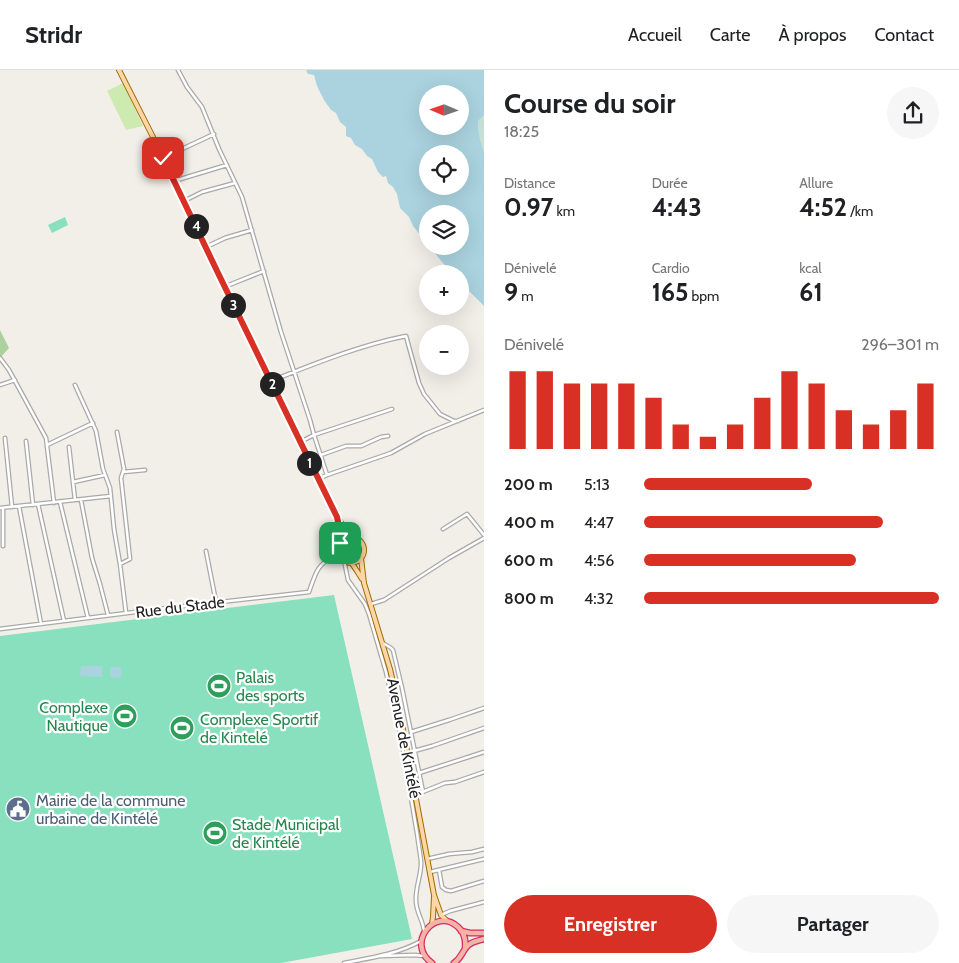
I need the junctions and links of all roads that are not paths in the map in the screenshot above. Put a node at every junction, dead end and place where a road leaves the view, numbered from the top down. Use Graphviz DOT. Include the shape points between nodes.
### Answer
graph roads {
  1 [pos="119,70"];
  2 [pos="178,70"];
  3 [pos="214,134"];
  4 [pos="163,158"];
  5 [pos="227,165"];
  6 [pos="174,181"];
  7 [pos="235,183"];
  8 [pos="184,202"];
  9 [pos="252,230"];
  10 [pos="206,247"];
  11 [pos="264,271"];
  12 [pos="229,285"];
  13 [pos="0,358"];
  14 [pos="294,371"];
  15 [pos="15,380"];
  16 [pos="270,381"];
  17 [pos="75,385"];
  18 [pos="0,386"];
  19 [pos="392,409"];
  20 [pos="484,410"];
  21 [pos="458,421"];
  22 [pos="93,423"];
  23 [pos="117,432"];
  24 [pos="314,435"];
  25 [pos="388,436"];
  26 [pos="5,438"];
  27 [pos="26,441"];
  28 [pos="300,442"];
  29 [pos="48,445"];
  30 [pos="69,446"];
  31 [pos="320,455"];
  32 [pos="144,470"];
  33 [pos="123,472"];
  34 [pos="106,475"];
  35 [pos="327,475"];
  36 [pos="318,479"];
  37 [pos="73,482"];
  38 [pos="111,496"];
  39 [pos="75,500"];
  40 [pos="81,500"];
  41 [pos="60,502"];
  42 [pos="54,503"];
  43 [pos="38,504"];
  44 [pos="33,505"];
  45 [pos="19,506"];
  46 [pos="12,507"];
  47 [pos="1,508"];
  48 [pos="337,517"];
  49 [pos="443,529"];
  50 [pos="351,537"];
  51 [pos="484,537"];
  52 [pos="340,543"];
  53 [pos="3,546"];
  54 [pos="206,551"];
  55 [pos="339,552"];
  56 [pos="361,558"];
  57 [pos="344,560"];
  58 [pos="351,562"];
  59 [pos="120,564"];
  60 [pos="364,583"];
  61 [pos="216,602"];
  62 [pos="371,604"];
  63 [pos="126,613"];
  64 [pos="108,616"];
  65 [pos="88,618"];
  66 [pos="64,621"];
  67 [pos="41,624"];
  68 [pos="0,628"];
  69 [pos="383,643"];
  70 [pos="484,708"];
  71 [pos="484,728"];
  72 [pos="410,732"];
  73 [pos="414,751"];
  74 [pos="484,752"];
  75 [pos="484,772"];
  76 [pos="419,773"];
  77 [pos="423,792"];
  78 [pos="415,794"];
  79 [pos="484,849"];
  80 [pos="427,859"];
  81 [pos="484,860"];
  82 [pos="439,870"];
  83 [pos="430,872"];
  84 [pos="484,881"];
  85 [pos="434,894"];
  86 [pos="484,902"];
  87 [pos="441,915"];
  88 [pos="447,922"];
  89 [pos="432,924"];
  90 [pos="462,931"];
  91 [pos="424,932"];
  92 [pos="484,933"];
  93 [pos="484,939"];
  94 [pos="421,941"];
  95 [pos="465,949"];
  96 [pos="377,956"];
  97 [pos="425,956"];
  98 [pos="344,963"];
  99 [pos="432,963"];
  100 [pos="455,963"];
  1 -- 4 [label="main road, Avenue de Kintélé"];
  2 -- 3 [label="street" via="202,107"];
  3 -- 4 [label="street"];
  3 -- 5 [label="street"];
  4 -- 6 [label="main road, Avenue de Kintélé"];
  5 -- 6 [label="street"];
  5 -- 7 [label="street"];
  6 -- 8 [label="main road, Avenue de Kintélé"];
  7 -- 8 [label="street" via="202,192"];
  7 -- 9 [label="street"];
  8 -- 10 [label="main road, Avenue de Kintélé"];
  9 -- 10 [label="street"];
  9 -- 11 [label="street"];
  10 -- 16 [label="main road, Avenue de Kintélé"];
  11 -- 12 [label="street"];
  11 -- 14 [label="street"];
  13 -- 15 [label="street"];
  14 -- 16 [label="street"];
  14 -- 21 [label="street" via="406,336 424,394 440,414"];
  14 -- 24 [label="street"];
  15 -- 18 [label="street"];
  15 -- 29 [label="street"];
  16 -- 28 [label="main road, Avenue de Kintélé"];
  17 -- 22 [label="street"];
  19 -- 24 [label="street"];
  20 -- 21 [label="street"];
  21 -- 35 [label="street" via="391,453"];
  22 -- 29 [label="street"];
  22 -- 34 [label="street"];
  23 -- 33 [label="street"];
  24 -- 28 [label="street"];
  24 -- 31 [label="street"];
  25 -- 31 [label="street"];
  26 -- 46 [label="street"];
  27 -- 44 [label="street"];
  28 -- 36 [label="main road, Avenue de Kintélé"];
  29 -- 42 [label="street"];
  30 -- 37 [label="street"];
  31 -- 35 [label="street"];
  32 -- 33 [label="street"];
  33 -- 59 [label="street" via="130,559"];
  34 -- 37 [label="street"];
  34 -- 38 [label="street"];
  35 -- 36 [label="street"];
  36 -- 48 [label="main road, Avenue de Kintélé"];
  37 -- 39 [label="street"];
  38 -- 40 [label="street"];
  38 -- 59 [label="street"];
  39 -- 40 [label="street"];
  39 -- 41 [label="street"];
  40 -- 64 [label="street"];
  41 -- 42 [label="street"];
  41 -- 65 [label="street"];
  42 -- 43 [label="street"];
  43 -- 44 [label="street"];
  43 -- 66 [label="street"];
  44 -- 45 [label="street"];
  45 -- 46 [label="street"];
  45 -- 67 [label="street"];
  46 -- 47 [label="street"];
  47 -- 53 [label="street"];
  48 -- 50 [label="main road, Avenue de Kintélé"];
  48 -- 52 [label="main road, Avenue de Kintélé"];
  49 -- 51 [label="street" via="467,514"];
  50 -- 52 [label="main road"];
  50 -- 56 [label="main road, Avenue de Kintélé" via="362,544"];
  51 -- 62 [label="street" via="384,600"];
  52 -- 55 [label="main road, Avenue de Kintélé"];
  54 -- 61 [label="street"];
  55 -- 57 [label="main road"];
  55 -- 61 [label="street, Rue du Stade" via="319,567 310,592"];
  56 -- 58 [label="main road"];
  56 -- 60 [label="main road, Avenue de Kintélé"];
  57 -- 58 [label="main road"];
  57 -- 91 [label="street" via="348,580 365,604 374,629 394,707 419,842 422,868 416,900"];
  58 -- 60 [label="main road, Avenue de Kintélé"];
  59 -- 63 [label="street"];
  60 -- 62 [label="main road, Avenue de Kintélé"];
  61 -- 63 [label="street, Rue du Stade"];
  62 -- 69 [label="main road, Avenue de Kintélé"];
  63 -- 64 [label="street, Rue du Stade"];
  64 -- 65 [label="street, Rue du Stade"];
  65 -- 66 [label="street, Rue du Stade"];
  66 -- 67 [label="street, Rue du Stade"];
  67 -- 68 [label="street, Rue du Stade"];
  69 -- 72 [label="street" via="393,650"];
  69 -- 78 [label="main road, Avenue de Kintélé"];
  70 -- 72 [label="street"];
  71 -- 73 [label="street"];
  72 -- 73 [label="street"];
  73 -- 76 [label="street"];
  74 -- 76 [label="street"];
  75 -- 77 [label="street"];
  76 -- 77 [label="street"];
  77 -- 78 [label="street"];
  78 -- 80 [label="main road, Avenue de Kintélé"];
  79 -- 80 [label="street"];
  80 -- 83 [label="main road, Avenue de Kintélé"];
  81 -- 82 [label="street"];
  82 -- 83 [label="street"];
  82 -- 84 [label="street" via="442,887 446,890"];
  83 -- 85 [label="main road, Avenue de Kintélé"];
  85 -- 87 [label="main road, Avenue de Kintélé"];
  85 -- 89 [label="main road, Avenue de Kintélé"];
  86 -- 87 [label="street"];
  87 -- 88 [label="main road, Avenue de Kintélé"];
  88 -- 89 [label="highway"];
  88 -- 90 [label="highway"];
  89 -- 91 [label="highway"];
  90 -- 92 [label="highway"];
  90 -- 95 [label="highway"];
  91 -- 94 [label="highway"];
  93 -- 95 [label="highway" via="472,942"];
  94 -- 96 [label="street"];
  94 -- 97 [label="highway"];
  95 -- 100 [label="highway"];
  96 -- 97 [label="street"];
  96 -- 98 [label="street"];
  97 -- 99 [label="highway"];
}
